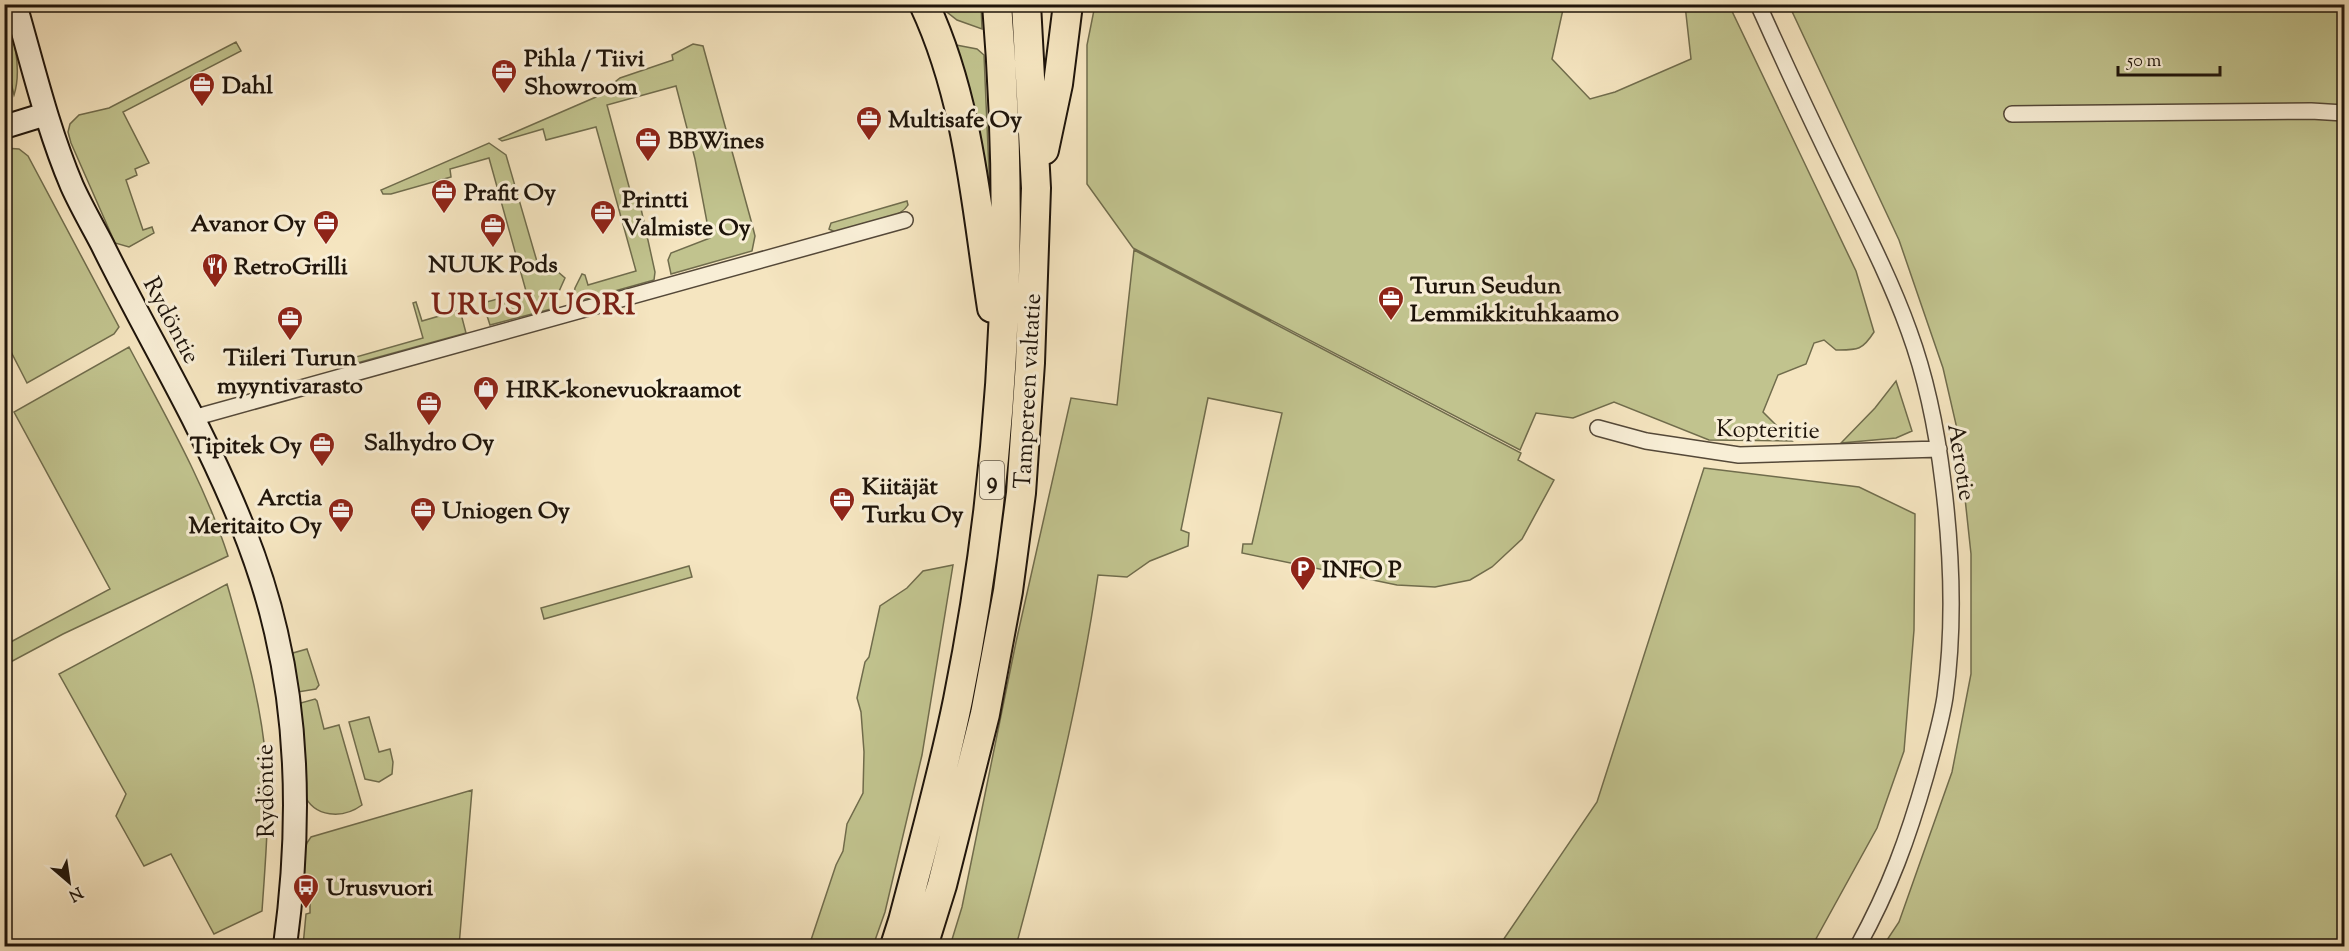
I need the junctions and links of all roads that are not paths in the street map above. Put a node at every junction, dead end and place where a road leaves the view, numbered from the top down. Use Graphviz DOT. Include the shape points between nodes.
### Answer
graph roads {
  1 [pos="15,4"];
  2 [pos="924,4"];
  3 [pos="997,4"];
  4 [pos="1026,4"];
  5 [pos="1068,4"];
  6 [pos="1758,4"];
  7 [pos="2344,113"];
  8 [pos="46,114"];
  9 [pos="2012,114"];
  10 [pos="4,127"];
  11 [pos="1036,188"];
  12 [pos="905,220"];
  13 [pos="1002,374"];
  14 [pos="193,418"];
  15 [pos="1598,428"];
  16 [pos="1939,449"];
  17 [pos="285,946"];
  18 [pos="895,946"];
  19 [pos="923,946"];
  20 [pos="1858,946"];
  1 -- 8 [label="street, Rydöntie"];
  2 -- 13 [label="highway" via="957,92"];
  3 -- 13 [label="highway, Tampereen valtatie / 9" via="1006,130"];
  4 -- 11 [label="highway, Tampereen valtatie / 9"];
  5 -- 11 [label="highway" via="1058,84"];
  6 -- 16 [label="street, Aerotie" via="1887,275 1910,332"];
  7 -- 9 [label="street"];
  8 -- 10 [label="street"];
  8 -- 14 [label="street, Rydöntie" via="74,190"];
  11 -- 19 [label="highway, Tampereen valtatie / 9" via="1026,431 1008,591 985,714"];
  12 -- 14 [label="street"];
  13 -- 18 [label="highway, Tampereen valtatie / 9" via="991,496 958,702"];
  14 -- 17 [label="street, Rydöntie" via="251,548 277,634 290,716 295,805 292,890"];
  15 -- 16 [label="street, Kopteritie" via="1661,444 1739,455"];
  16 -- 20 [label="street, Aerotie" via="1951,576 1945,698 1913,824 1880,906"];
}
